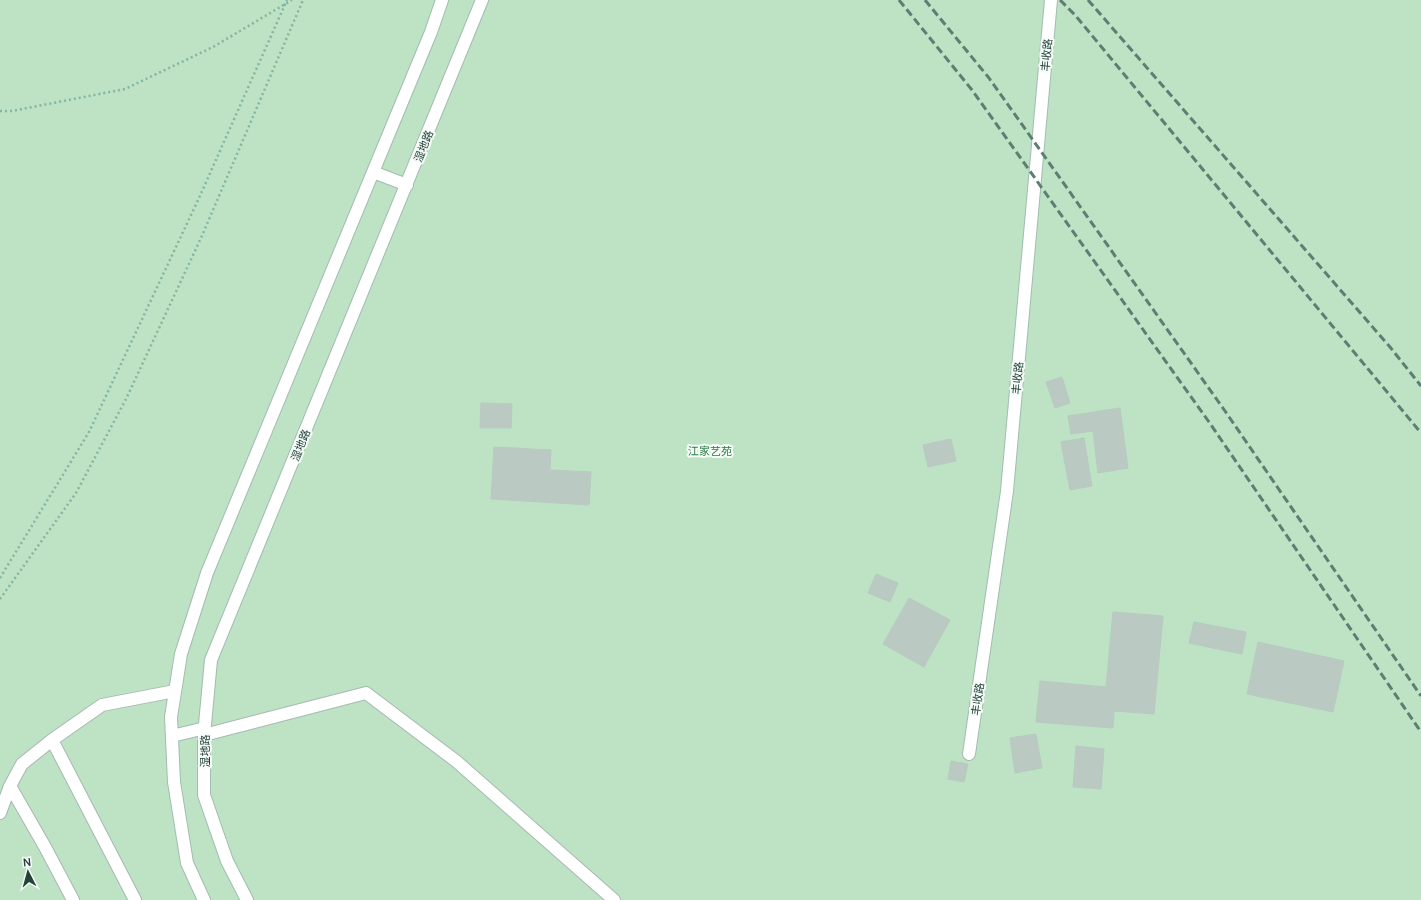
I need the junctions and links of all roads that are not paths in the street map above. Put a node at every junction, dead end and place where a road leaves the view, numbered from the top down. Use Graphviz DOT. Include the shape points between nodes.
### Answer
graph roads {
  1 [pos="442,0"];
  2 [pos="482,0"];
  3 [pos="1051,0"];
  4 [pos="373,172"];
  5 [pos="407,185"];
  6 [pos="175,691"];
  7 [pos="204,732"];
  8 [pos="172,736"];
  9 [pos="52,740"];
  10 [pos="969,754"];
  11 [pos="10,786"];
  12 [pos="0,813"];
  13 [pos="73,900"];
  14 [pos="135,900"];
  15 [pos="204,900"];
  16 [pos="247,900"];
  17 [pos="614,900"];
  1 -- 4 [label="street"];
  2 -- 5 [label="street, 湿地路"];
  3 -- 10 [label="street, 丰收路" via="1007,491"];
  4 -- 5 [label="street"];
  4 -- 6 [label="street" via="207,572 180,654"];
  5 -- 7 [label="street, 湿地路" via="211,660"];
  6 -- 8 [label="street" via="171,717"];
  6 -- 9 [label="street" via="102,705"];
  7 -- 8 [label="street"];
  7 -- 16 [label="street, 湿地路" via="204,795 227,861"];
  7 -- 17 [label="street" via="366,693 456,761"];
  8 -- 15 [label="street" via="174,782 188,863"];
  9 -- 11 [label="street" via="22,764"];
  9 -- 14 [label="street"];
  11 -- 12 [label="street"];
  11 -- 13 [label="street"];
}
